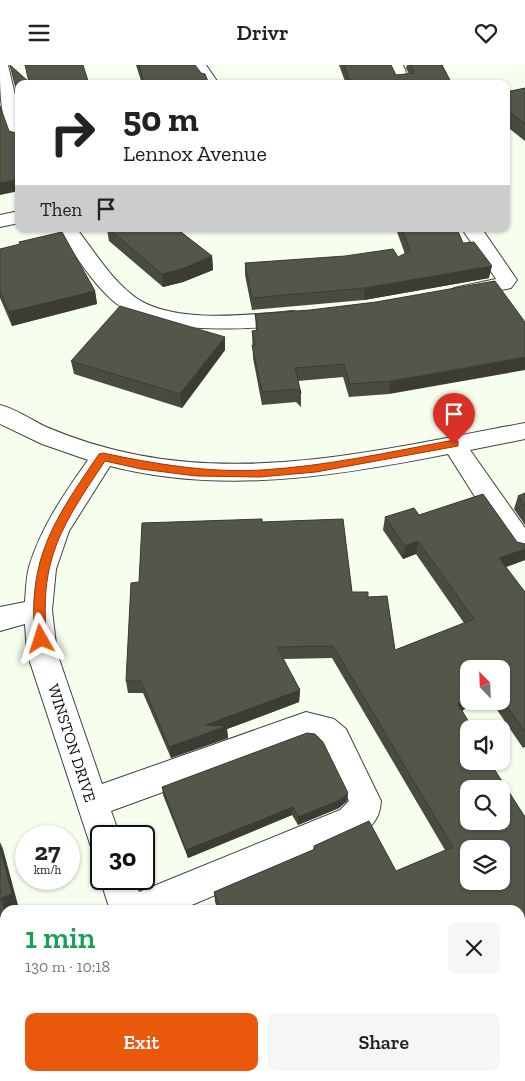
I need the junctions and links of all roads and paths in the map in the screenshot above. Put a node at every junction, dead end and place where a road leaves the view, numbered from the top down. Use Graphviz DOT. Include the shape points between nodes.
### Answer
graph roads {
  1 [pos="0,65"];
  2 [pos="198,65"];
  3 [pos="395,65"];
  4 [pos="208,80"];
  5 [pos="401,80"];
  6 [pos="15,129"];
  7 [pos="15,218"];
  8 [pos="0,221"];
  9 [pos="69,232"];
  10 [pos="474,232"];
  11 [pos="439,296"];
  12 [pos="309,316"];
  13 [pos="0,413"];
  14 [pos="525,431"];
  15 [pos="454,444"];
  16 [pos="103,457"];
  17 [pos="525,547"];
  18 [pos="38,610"];
  19 [pos="0,619"];
  20 [pos="92,803"];
  21 [pos="99,825"];
  22 [pos="121,890"];
  23 [pos="126,905"];
  24 [pos="150,905"];
  1 -- 6 [label="street"];
  2 -- 4 [label="street"];
  3 -- 5 [label="street"];
  7 -- 8 [label="street"];
  9 -- 12 [label="street" via="126,302 166,318 191,321"];
  10 -- 11 [label="street" via="507,280 504,284"];
  13 -- 16 [label="street" via="54,440"];
  14 -- 15 [label="street"];
  15 -- 16 [label="street" via="316,469 260,473 196,472"];
  15 -- 17 [label="street"];
  16 -- 18 [label="street, WINSTON DRIVE" via="56,531 42,569"];
  18 -- 19 [label="street"];
  18 -- 20 [label="street, WINSTON DRIVE" via="42,653"];
  20 -- 21 [label="street, WINSTON DRIVE"];
  20 -- 24 [label="street" via="306,726 323,729 335,739 365,801 364,811 352,821"];
  22 -- 23 [label="street"];
}
